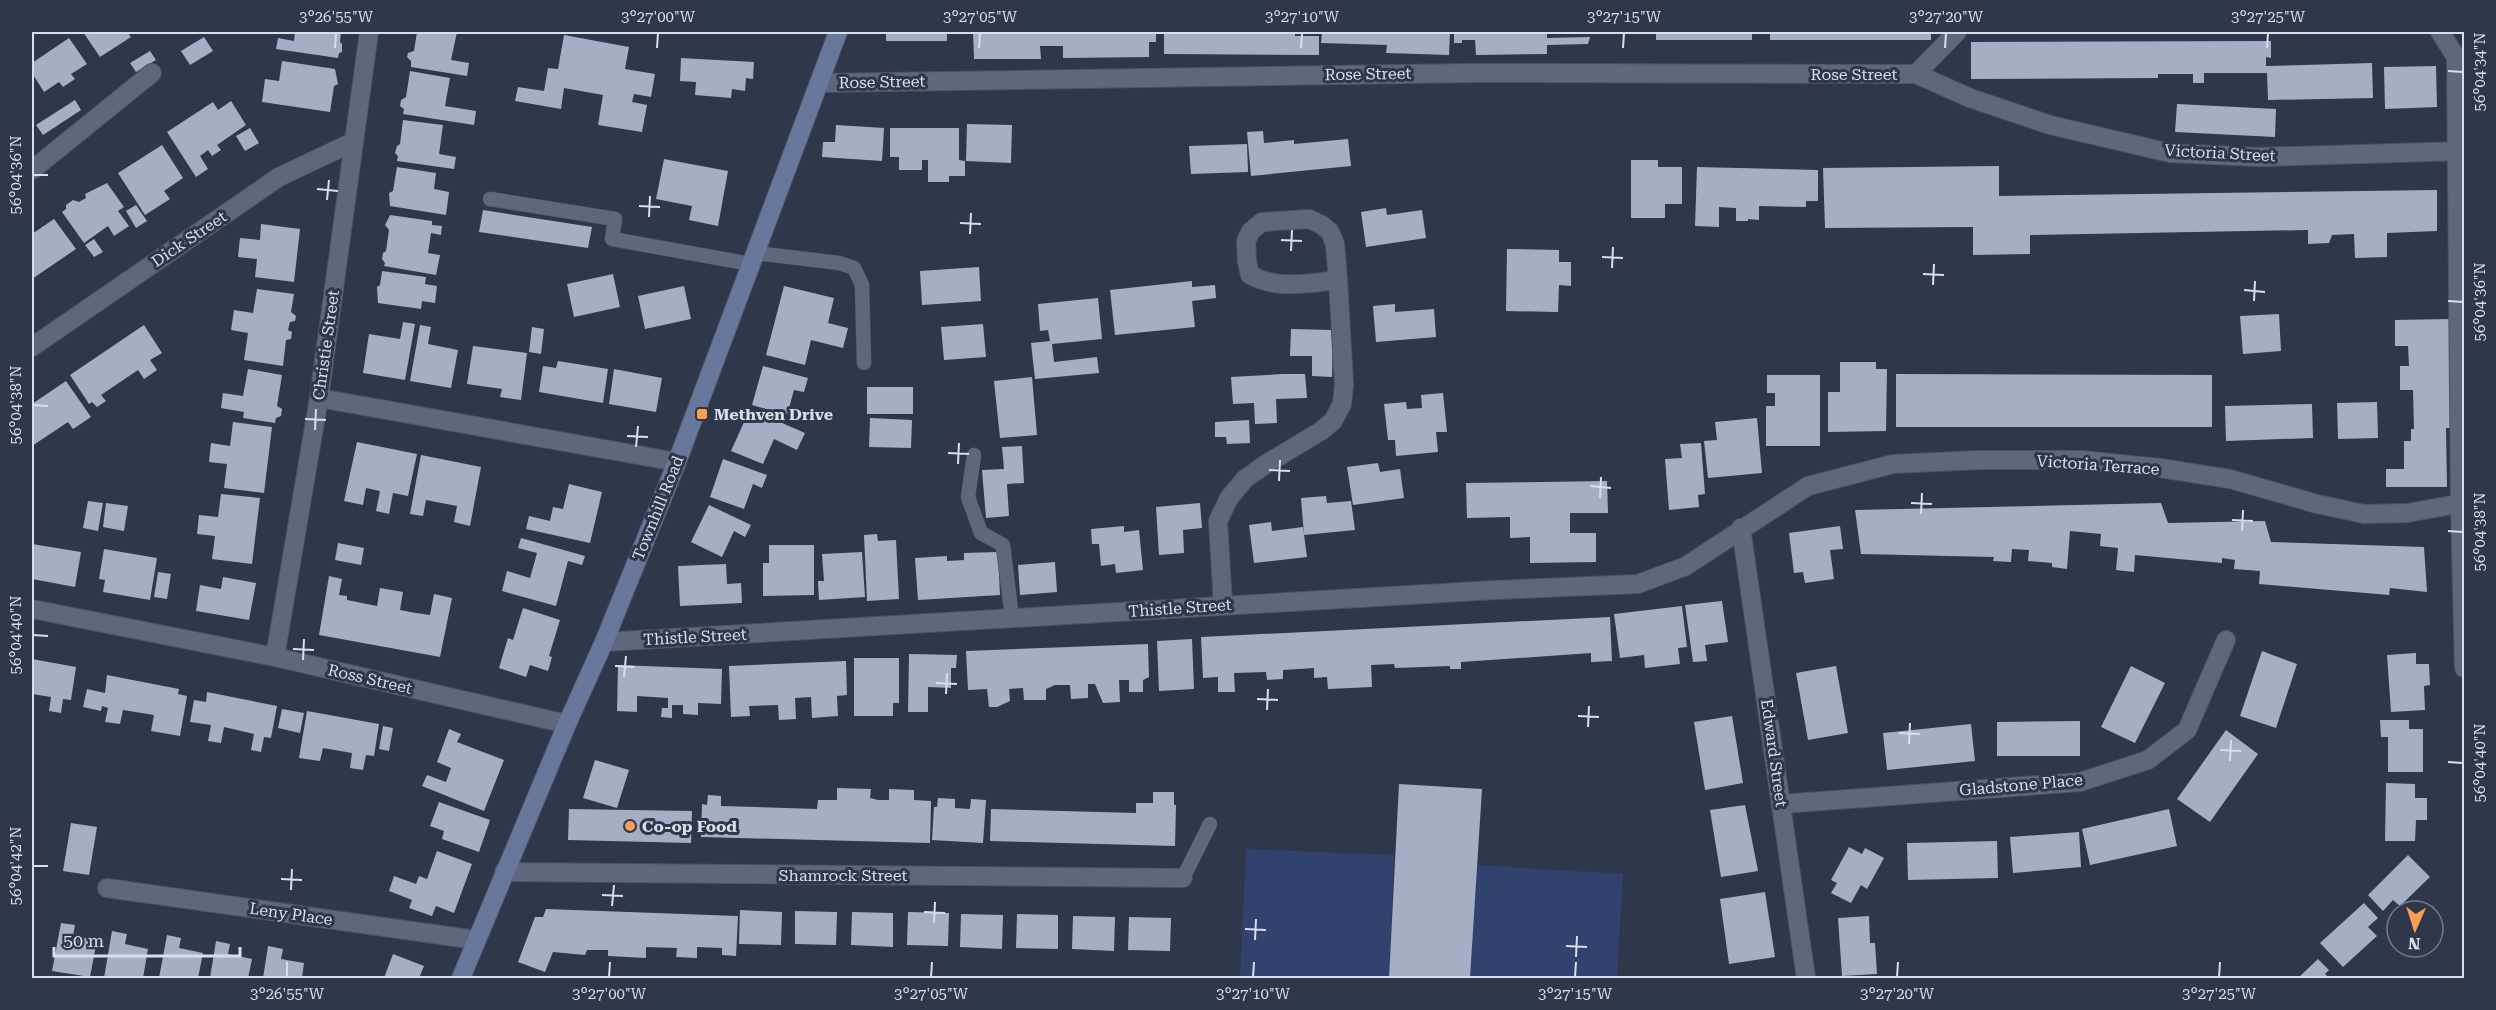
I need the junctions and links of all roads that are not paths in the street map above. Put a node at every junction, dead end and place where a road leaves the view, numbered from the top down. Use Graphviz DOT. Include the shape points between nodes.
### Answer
graph roads {
  1 [pos="369,32"];
  2 [pos="838,32"];
  3 [pos="1957,32"];
  4 [pos="2440,32"];
  5 [pos="152,73"];
  6 [pos="1916,74"];
  7 [pos="819,83"];
  8 [pos="353,142"];
  9 [pos="2461,151"];
  10 [pos="32,170"];
  11 [pos="490,199"];
  12 [pos="754,258"];
  13 [pos="1338,280"];
  14 [pos="32,347"];
  15 [pos="864,363"];
  16 [pos="319,398"];
  17 [pos="974,455"];
  18 [pos="677,462"];
  19 [pos="2462,504"];
  20 [pos="1741,528"];
  21 [pos="1223,605"];
  22 [pos="32,609"];
  23 [pos="1012,618"];
  24 [pos="2226,640"];
  25 [pos="604,642"];
  26 [pos="275,657"];
  27 [pos="2464,668"];
  28 [pos="567,724"];
  29 [pos="1781,804"];
  30 [pos="1210,824"];
  31 [pos="504,872"];
  32 [pos="1183,878"];
  33 [pos="106,888"];
  34 [pos="476,940"];
  35 [pos="461,978"];
  36 [pos="1806,978"];
  1 -- 8 [label="street, Christie Street"];
  2 -- 7 [label="street, Townhill Road"];
  3 -- 6 [label="street"];
  4 -- 9 [label="street" via="2456,57"];
  5 -- 10 [label="street"];
  6 -- 7 [label="street, Rose Street" via="1471,73"];
  6 -- 9 [label="street, Victoria Street" via="1970,98 2050,124 2170,153 2258,157"];
  7 -- 12 [label="street, Townhill Road"];
  8 -- 14 [label="street, Dick Street" via="279,177"];
  8 -- 16 [label="street, Christie Street"];
  9 -- 19 [label="street"];
  11 -- 12 [label="lane" via="615,219 612,239"];
  12 -- 15 [label="lane" via="839,262 854,268 862,285"];
  12 -- 18 [label="street, Townhill Road"];
  13 -- 13 [label="street" via="1277,285 1262,282 1250,275 1246,241 1262,222 1309,219 1330,232"];
  13 -- 21 [label="street" via="1342,404 1333,421 1252,474 1229,498 1218,521"];
  16 -- 18 [label="street"];
  16 -- 26 [label="street, Christie Street"];
  17 -- 23 [label="lane" via="968,497 981,533 1003,545"];
  18 -- 25 [label="street, Townhill Road"];
  19 -- 20 [label="street, Victoria Terrace" via="2407,513 2364,514 2230,479 2160,468 2081,460 1979,460 1893,464 1808,486"];
  19 -- 27 [label="street"];
  20 -- 21 [label="street, Thistle Street" via="1686,566 1638,584"];
  20 -- 29 [label="street, Edward Street"];
  21 -- 23 [label="street, Thistle Street"];
  22 -- 26 [label="street, Ross Street"];
  23 -- 25 [label="street, Thistle Street"];
  24 -- 29 [label="street, Gladstone Place" via="2187,730 2148,760 2080,782"];
  25 -- 28 [label="street, Townhill Road"];
  26 -- 28 [label="street, Ross Street"];
  28 -- 31 [label="street, Townhill Road"];
  29 -- 36 [label="street, Edward Street"];
  30 -- 32 [label="lane"];
  31 -- 32 [label="street, Shamrock Street"];
  31 -- 34 [label="street, Townhill Road"];
  33 -- 34 [label="street, Leny Place"];
  34 -- 35 [label="street, Townhill Road"];
}
